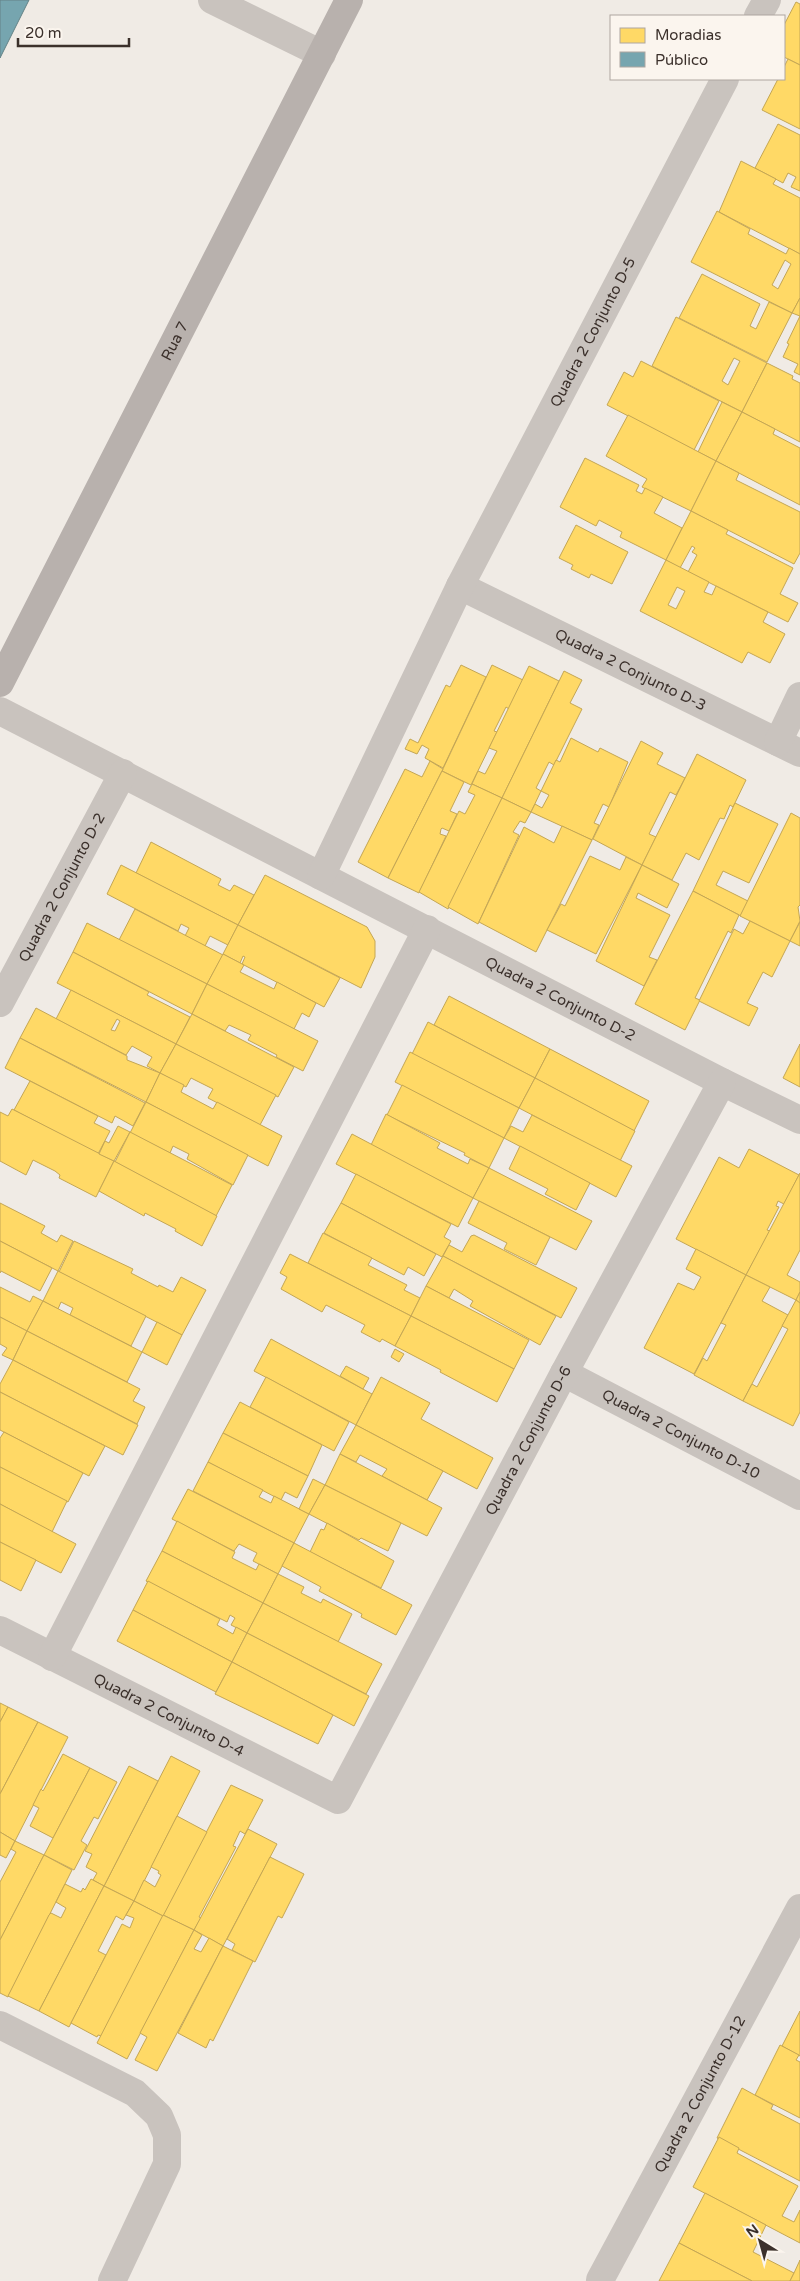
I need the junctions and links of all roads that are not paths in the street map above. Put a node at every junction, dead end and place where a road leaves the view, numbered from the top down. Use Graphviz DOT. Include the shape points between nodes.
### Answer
graph roads {
  1 [pos="212,0"];
  2 [pos="349,0"];
  3 [pos="767,0"];
  4 [pos="759,15"];
  5 [pos="322,54"];
  6 [pos="725,80"];
  7 [pos="460,586"];
  8 [pos="0,683"];
  9 [pos="800,696"];
  10 [pos="0,711"];
  11 [pos="789,748"];
  12 [pos="123,773"];
  13 [pos="321,876"];
  14 [pos="427,929"];
  15 [pos="0,1003"];
  16 [pos="722,1082"];
  17 [pos="800,1120"];
  18 [pos="564,1373"];
  19 [pos="800,1496"];
  20 [pos="0,1630"];
  21 [pos="52,1657"];
  22 [pos="338,1800"];
  23 [pos="800,1908"];
  24 [pos="0,2025"];
  25 [pos="600,2280"];
  26 [pos="112,2281"];
  1 -- 5 [label="street"];
  2 -- 5 [label="main road, Rua 7"];
  3 -- 4 [label="street"];
  5 -- 8 [label="main road, Rua 7"];
  6 -- 7 [label="street, Quadra 2 Conjunto D-5"];
  7 -- 11 [label="street, Quadra 2 Conjunto D-3"];
  7 -- 13 [label="street, Quadra 2 Conjunto D-5"];
  9 -- 11 [label="street"];
  10 -- 12 [label="street, Quadra 2 Conjunto D-2"];
  12 -- 13 [label="street, Quadra 2 Conjunto D-2"];
  12 -- 15 [label="street, Quadra 2 Conjunto D-2"];
  13 -- 14 [label="street, Quadra 2 Conjunto D-2"];
  14 -- 16 [label="street, Quadra 2 Conjunto D-2"];
  14 -- 21 [label="street"];
  16 -- 17 [label="street, Quadra 2 Conjunto D-2"];
  16 -- 18 [label="street, Quadra 2 Conjunto D-6"];
  18 -- 19 [label="street, Quadra 2 Conjunto D-10"];
  18 -- 22 [label="street, Quadra 2 Conjunto D-6"];
  20 -- 21 [label="street, Quadra 2 Conjunto D-4"];
  21 -- 22 [label="street, Quadra 2 Conjunto D-4"];
  23 -- 25 [label="street, Quadra 2 Conjunto D-12"];
  24 -- 26 [label="street" via="135,2093 159,2116 167,2135 167,2164"];
}
